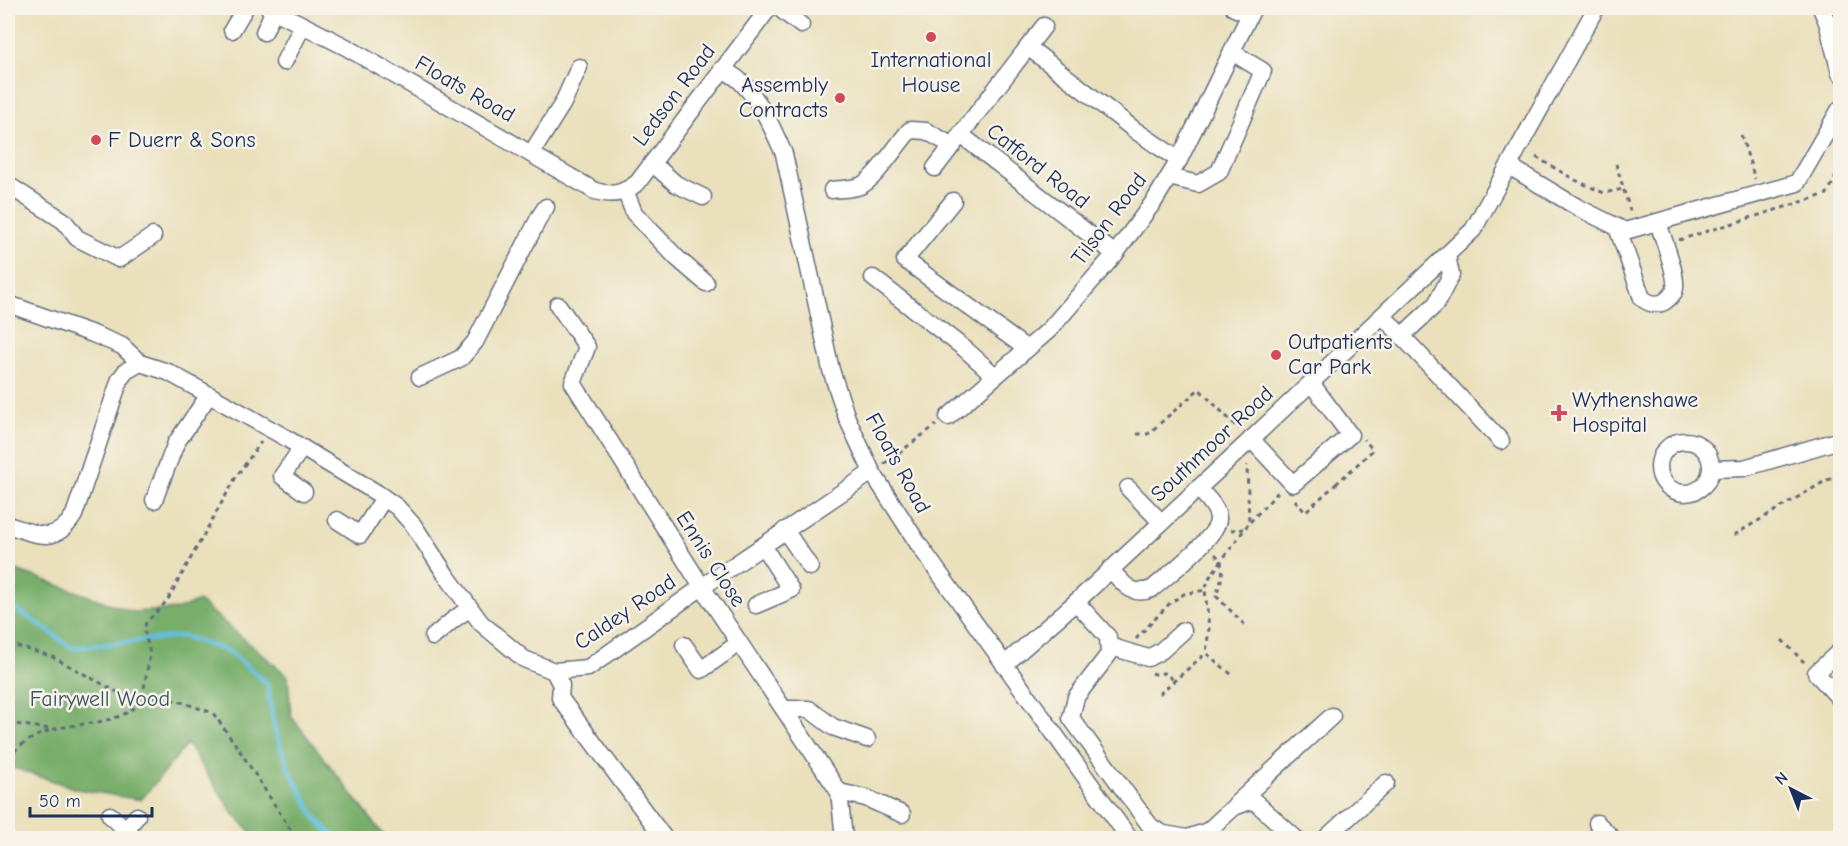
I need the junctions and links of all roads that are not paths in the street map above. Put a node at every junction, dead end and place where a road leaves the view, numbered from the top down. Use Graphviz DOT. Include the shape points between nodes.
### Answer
graph roads {
  1 [pos="245,8"];
  2 [pos="769,8"];
  3 [pos="779,8"];
  4 [pos="1234,8"];
  5 [pos="1596,8"];
  6 [pos="271,9"];
  7 [pos="1252,11"];
  8 [pos="1830,16"];
  9 [pos="303,25"];
  10 [pos="801,25"];
  11 [pos="1044,26"];
  12 [pos="232,30"];
  13 [pos="264,32"];
  14 [pos="1028,48"];
  15 [pos="1232,52"];
  16 [pos="284,62"];
  17 [pos="1840,66"];
  18 [pos="579,67"];
  19 [pos="722,69"];
  20 [pos="1840,109"];
  21 [pos="957,140"];
  22 [pos="531,154"];
  23 [pos="1179,160"];
  24 [pos="652,164"];
  25 [pos="1509,166"];
  26 [pos="935,168"];
  27 [pos="1168,177"];
  28 [pos="8,185"];
  29 [pos="632,186"];
  30 [pos="832,190"];
  31 [pos="703,197"];
  32 [pos="953,201"];
  33 [pos="546,207"];
  34 [pos="1658,222"];
  35 [pos="1617,227"];
  36 [pos="153,236"];
  37 [pos="1115,254"];
  38 [pos="1447,256"];
  39 [pos="873,278"];
  40 [pos="706,283"];
  41 [pos="8,304"];
  42 [pos="558,305"];
  43 [pos="1383,316"];
  44 [pos="1403,335"];
  45 [pos="1027,349"];
  46 [pos="140,363"];
  47 [pos="995,376"];
  48 [pos="420,377"];
  49 [pos="1311,383"];
  50 [pos="209,395"];
  51 [pos="948,417"];
  52 [pos="1840,440"];
  53 [pos="1501,441"];
  54 [pos="1248,442"];
  55 [pos="302,448"];
  56 [pos="1712,469"];
  57 [pos="873,472"];
  58 [pos="1128,488"];
  59 [pos="1198,488"];
  60 [pos="304,492"];
  61 [pos="384,498"];
  62 [pos="154,500"];
  63 [pos="337,520"];
  64 [pos="1161,522"];
  65 [pos="8,525"];
  66 [pos="785,530"];
  67 [pos="763,546"];
  68 [pos="810,567"];
  69 [pos="1110,569"];
  70 [pos="702,587"];
  71 [pos="1076,602"];
  72 [pos="756,605"];
  73 [pos="470,608"];
  74 [pos="1183,632"];
  75 [pos="433,637"];
  76 [pos="740,643"];
  77 [pos="684,645"];
  78 [pos="1108,646"];
  79 [pos="1840,651"];
  80 [pos="1004,666"];
  81 [pos="554,671"];
  82 [pos="1840,699"];
  83 [pos="784,709"];
  84 [pos="1332,716"];
  85 [pos="867,740"];
  86 [pos="1386,783"];
  87 [pos="839,792"];
  88 [pos="1233,807"];
  89 [pos="902,814"];
  90 [pos="110,815"];
  91 [pos="1597,823"];
  92 [pos="133,828"];
  93 [pos="664,838"];
  94 [pos="844,838"];
  95 [pos="1129,838"];
  96 [pos="1295,838"];
  97 [pos="1326,838"];
  98 [pos="1612,838"];
  1 -- 12 [label="street"];
  2 -- 19 [label="street, Ledson Road"];
  3 -- 10 [label="street"];
  4 -- 7 [label="street"];
  5 -- 25 [label="street, Southmoor Road"];
  6 -- 9 [label="street, Floats Road"];
  6 -- 13 [label="street"];
  7 -- 15 [label="street, Tilson Road"];
  8 -- 17 [label="street"];
  9 -- 16 [label="street"];
  9 -- 22 [label="street, Floats Road"];
  11 -- 14 [label="street, Catford Road"];
  14 -- 21 [label="street, Catford Road"];
  14 -- 23 [label="street"];
  15 -- 23 [label="street, Tilson Road"];
  15 -- 27 [label="street" via="1263,71 1220,172 1198,184"];
  18 -- 22 [label="street" via="563,103"];
  19 -- 24 [label="street, Ledson Road"];
  19 -- 57 [label="street, Floats Road" via="741,82 757,102 784,154 831,370 847,418"];
  20 -- 34 [label="street" via="1797,183"];
  21 -- 26 [label="street, Catford Road"];
  21 -- 30 [label="street" via="910,129 873,178 860,186"];
  21 -- 37 [label="street, Catford Road"];
  22 -- 29 [label="street, Floats Road" via="595,191 609,195"];
  23 -- 27 [label="street, Tilson Road"];
  24 -- 29 [label="street, Ledson Road"];
  24 -- 31 [label="street" via="676,184"];
  25 -- 35 [label="street"];
  25 -- 38 [label="street, Southmoor Road" via="1473,230"];
  27 -- 37 [label="street, Tilson Road"];
  28 -- 36 [label="street" via="64,221 77,238 119,259"];
  29 -- 40 [label="street" via="634,213"];
  32 -- 45 [label="street" via="905,260"];
  33 -- 48 [label="street" via="475,342 461,358"];
  34 -- 35 [label="street" via="1625,231"];
  34 -- 35 [label="street" via="1675,279 1674,292 1658,304 1642,298"];
  37 -- 45 [label="street, Tilson Road" via="1049,330"];
  38 -- 43 [label="street, Southmoor Road"];
  38 -- 44 [label="street" via="1451,275 1436,304"];
  39 -- 47 [label="street"];
  41 -- 46 [label="street" via="122,346"];
  42 -- 70 [label="street, Ennis Close" via="586,347 573,383"];
  43 -- 44 [label="street"];
  43 -- 49 [label="street, Southmoor Road"];
  44 -- 53 [label="street"];
  45 -- 47 [label="street, Tilson Road"];
  46 -- 50 [label="street, Caldey Road" via="168,372"];
  46 -- 65 [label="street" via="120,379 67,526 42,536"];
  47 -- 51 [label="street, Tilson Road"];
  49 -- 54 [label="street, Southmoor Road"];
  49 -- 54 [label="street" via="1350,435 1293,484"];
  50 -- 55 [label="street, Caldey Road"];
  50 -- 62 [label="street" via="176,443"];
  52 -- 56 [label="street" via="1744,468"];
  54 -- 59 [label="street, Southmoor Road"];
  55 -- 60 [label="street" via="282,476"];
  55 -- 61 [label="street, Caldey Road"];
  57 -- 66 [label="street, Caldey Road"];
  57 -- 80 [label="street, Floats Road"];
  58 -- 64 [label="street"];
  59 -- 64 [label="street, Southmoor Road"];
  59 -- 69 [label="street" via="1215,508 1218,519 1208,539 1152,589 1141,593 1132,591"];
  61 -- 63 [label="street" via="360,535"];
  61 -- 73 [label="street, Caldey Road" via="414,526"];
  64 -- 69 [label="street, Southmoor Road"];
  66 -- 67 [label="street, Caldey Road"];
  66 -- 68 [label="street"];
  67 -- 70 [label="street, Caldey Road"];
  67 -- 72 [label="street" via="791,590"];
  69 -- 71 [label="street, Southmoor Road"];
  70 -- 76 [label="street, Ennis Close"];
  70 -- 81 [label="street, Caldey Road" via="588,668"];
  71 -- 78 [label="street" via="1108,637"];
  71 -- 80 [label="street, Southmoor Road"];
  73 -- 75 [label="street"];
  73 -- 81 [label="street, Caldey Road" via="481,623 524,659"];
  74 -- 78 [label="street" via="1148,658"];
  76 -- 77 [label="street" via="701,670"];
  76 -- 83 [label="street, Ennis Close"];
  78 -- 88 [label="street" via="1109,654 1076,697 1071,718 1151,826 1164,834 1187,838 1208,831"];
  79 -- 82 [label="street" via="1816,674"];
  80 -- 95 [label="street, Floats Road"];
  81 -- 93 [label="street" via="561,685 560,698"];
  83 -- 85 [label="street" via="809,709 833,727"];
  83 -- 87 [label="street, Ennis Close"];
  84 -- 88 [label="street"];
  86 -- 97 [label="street"];
  87 -- 89 [label="street" via="866,798"];
  87 -- 94 [label="street, Ennis Close"];
  88 -- 96 [label="street" via="1253,800"];
  90 -- 92 [label="street"];
  91 -- 98 [label="street"];
}
